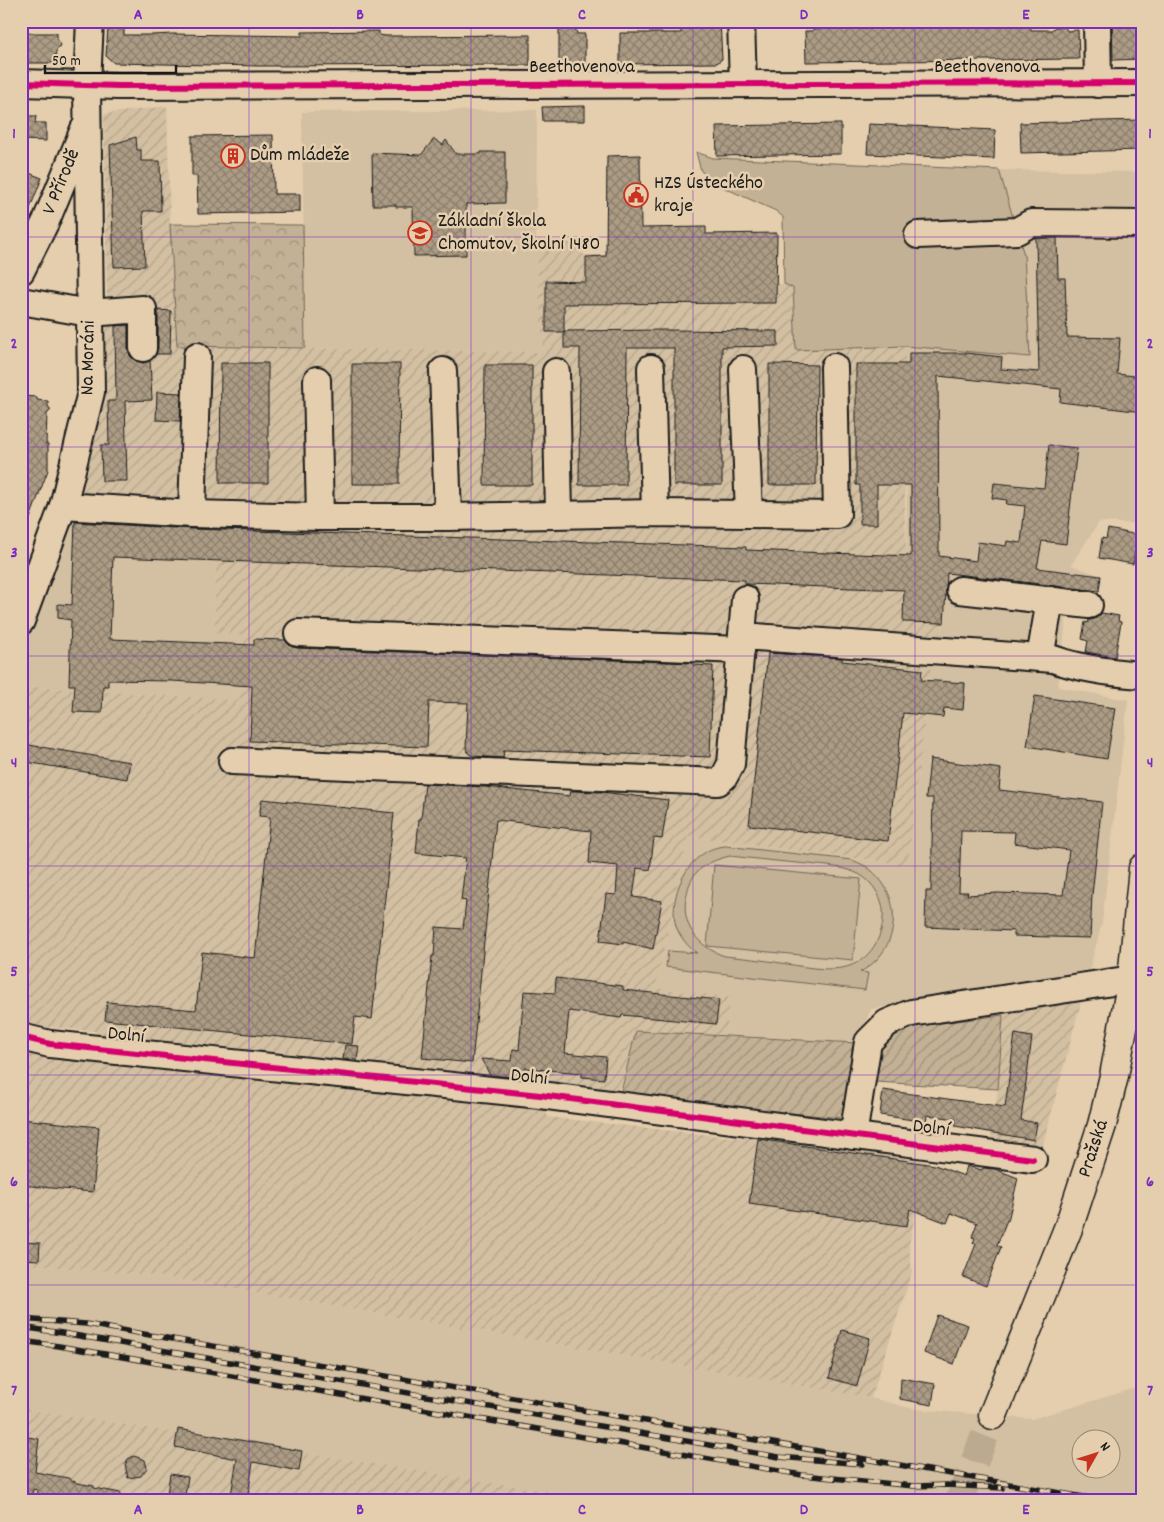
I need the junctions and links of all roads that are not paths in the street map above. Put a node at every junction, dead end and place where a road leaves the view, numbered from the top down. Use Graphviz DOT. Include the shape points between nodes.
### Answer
graph roads {
  1 [pos="90,21"];
  2 [pos="741,21"];
  3 [pos="1097,21"];
  4 [pos="21,83"];
  5 [pos="1143,83"];
  6 [pos="87,84"];
  7 [pos="743,84"];
  8 [pos="1098,84"];
  9 [pos="88,120"];
  10 [pos="1143,224"];
  11 [pos="918,235"];
  12 [pos="21,271"];
  13 [pos="21,301"];
  14 [pos="89,313"];
  15 [pos="144,348"];
  16 [pos="197,356"];
  17 [pos="834,367"];
  18 [pos="651,368"];
  19 [pos="743,369"];
  20 [pos="443,371"];
  21 [pos="556,372"];
  22 [pos="317,380"];
  23 [pos="63,506"];
  24 [pos="656,513"];
  25 [pos="192,514"];
  26 [pos="559,514"];
  27 [pos="749,514"];
  28 [pos="320,517"];
  29 [pos="448,517"];
  30 [pos="960,590"];
  31 [pos="745,599"];
  32 [pos="1050,600"];
  33 [pos="1089,605"];
  34 [pos="21,621"];
  35 [pos="298,633"];
  36 [pos="741,643"];
  37 [pos="1040,658"];
  38 [pos="1143,675"];
  39 [pos="232,760"];
  40 [pos="1143,868"];
  41 [pos="1137,977"];
  42 [pos="21,1037"];
  43 [pos="853,1136"];
  44 [pos="1033,1159"];
  45 [pos="993,1415"];
  1 -- 6 [label="street, Na Moráni"];
  2 -- 7 [label="street"];
  3 -- 8 [label="street"];
  4 -- 6 [label="street, Beethovenova"];
  5 -- 8 [label="street, Beethovenova"];
  6 -- 7 [label="street, Beethovenova"];
  6 -- 9 [label="street, Na Moráni"];
  7 -- 8 [label="street, Beethovenova"];
  9 -- 12 [label="street, V Přírodě" via="46,221"];
  9 -- 14 [label="street, Na Moráni"];
  10 -- 11 [label="street" via="1031,223 1017,231"];
  13 -- 14 [label="street"];
  14 -- 15 [label="street" via="143,308"];
  14 -- 23 [label="street, Na Moráni" via="91,392"];
  16 -- 25 [label="street"];
  17 -- 27 [label="street" via="837,515"];
  18 -- 24 [label="street"];
  19 -- 27 [label="street"];
  20 -- 29 [label="street"];
  21 -- 26 [label="street"];
  22 -- 28 [label="street"];
  23 -- 25 [label="street"];
  23 -- 34 [label="street, Na Moráni"];
  24 -- 26 [label="street"];
  24 -- 27 [label="street"];
  25 -- 28 [label="street"];
  26 -- 29 [label="street"];
  28 -- 29 [label="street"];
  30 -- 32 [label="street"];
  31 -- 36 [label="street"];
  32 -- 33 [label="street"];
  32 -- 37 [label="street"];
  35 -- 36 [label="street"];
  36 -- 37 [label="street"];
  36 -- 39 [label="street" via="731,764 718,782"];
  37 -- 38 [label="street"];
  40 -- 41 [label="main road, Pražská"];
  41 -- 43 [label="street" via="911,1013 887,1022 868,1042"];
  41 -- 45 [label="main road, Pražská" via="1087,1176"];
  42 -- 43 [label="street, Dolní" via="50,1044 540,1095"];
  43 -- 44 [label="street, Dolní"];
}
